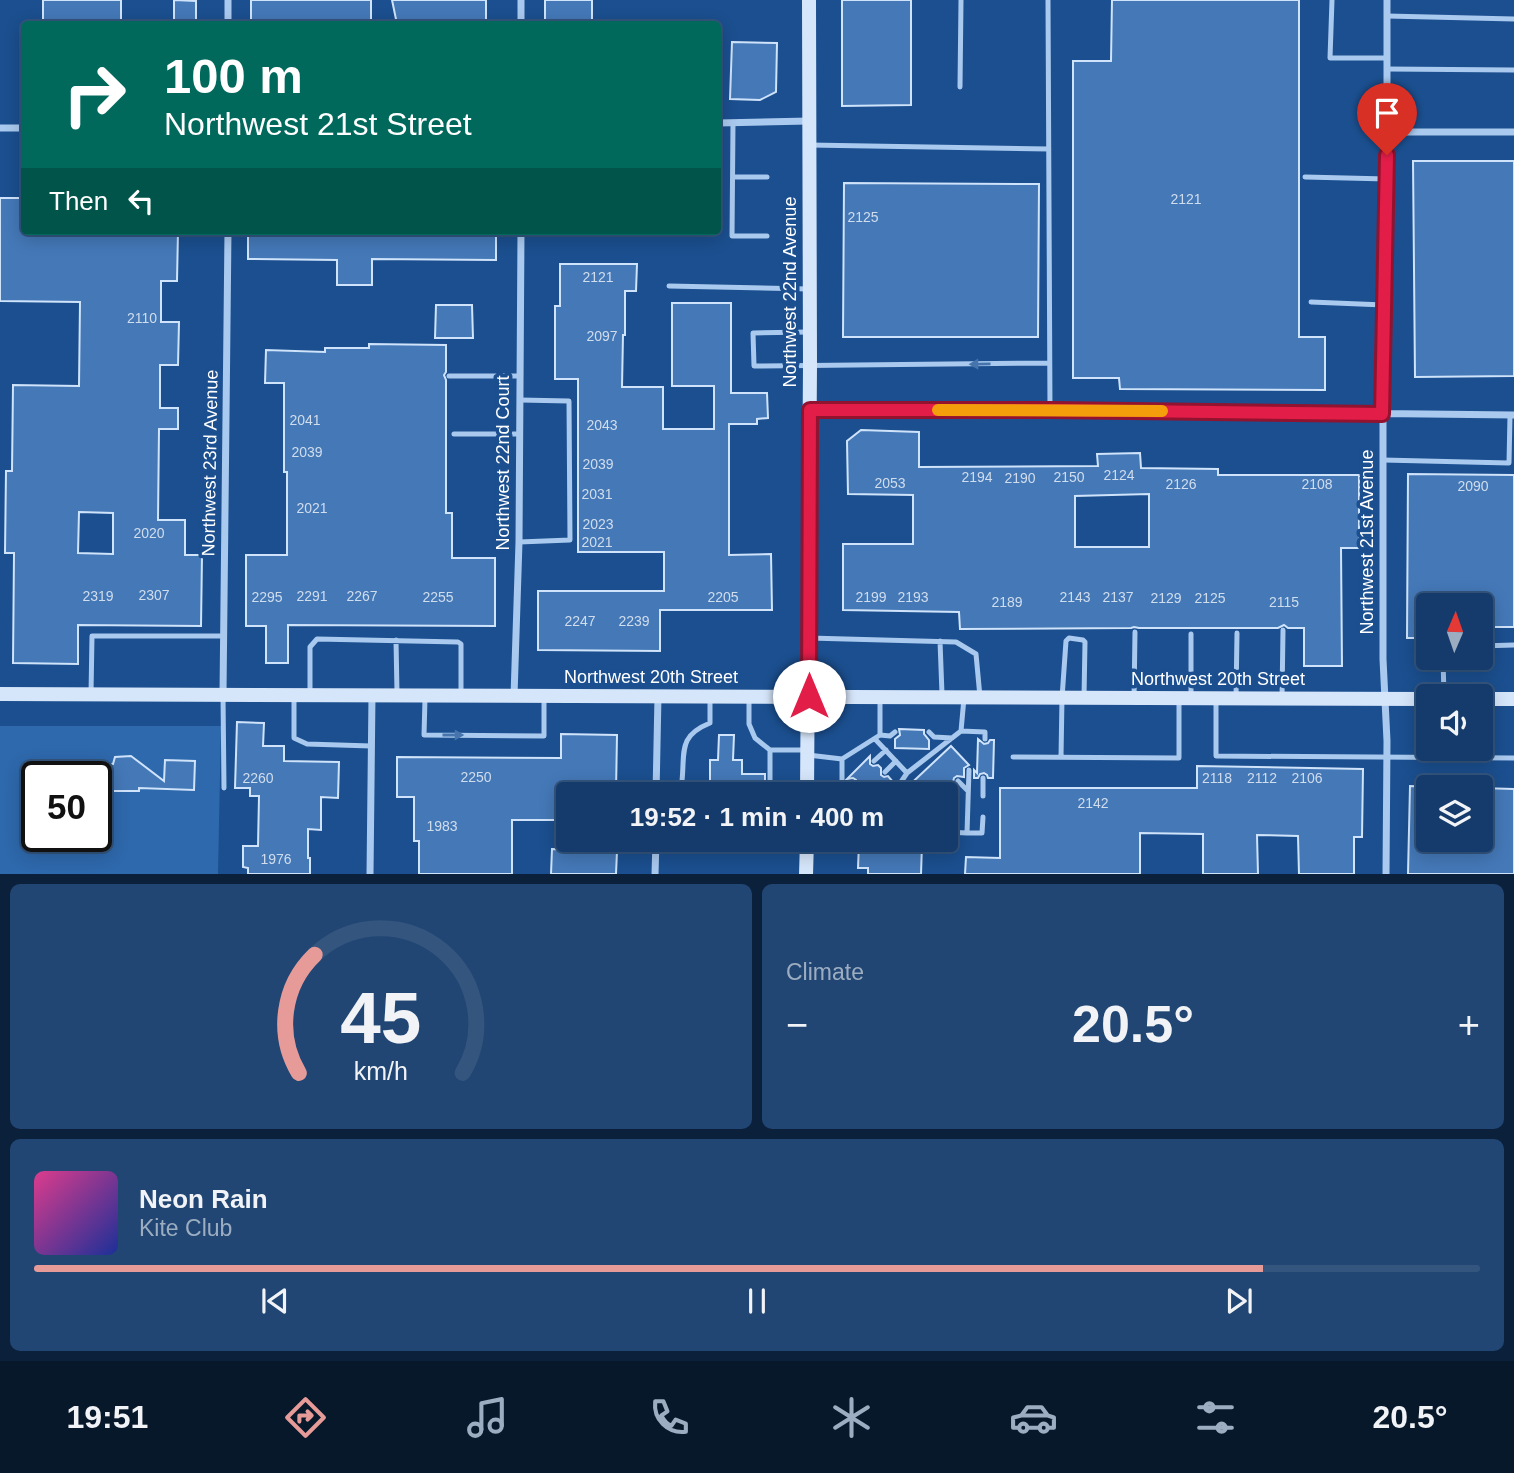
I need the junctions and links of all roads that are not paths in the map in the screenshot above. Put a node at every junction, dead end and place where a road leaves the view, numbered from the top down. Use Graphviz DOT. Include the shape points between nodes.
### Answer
graph roads {
  1 [pos="228,0"];
  2 [pos="521,0"];
  3 [pos="809,0"];
  4 [pos="961,0"];
  5 [pos="1048,0"];
  6 [pos="1332,0"];
  7 [pos="1387,0"];
  8 [pos="1387,16"];
  9 [pos="1514,19"];
  10 [pos="228,21"];
  11 [pos="521,21"];
  12 [pos="1387,58"];
  13 [pos="1387,69"];
  14 [pos="1514,70"];
  15 [pos="960,87"];
  16 [pos="809,121"];
  17 [pos="721,123"];
  18 [pos="733,123"];
  19 [pos="0,128"];
  20 [pos="21,128"];
  21 [pos="1387,132"];
  22 [pos="1514,132"];
  23 [pos="810,145"];
  24 [pos="1049,149"];
  25 [pos="733,177"];
  26 [pos="768,177"];
  27 [pos="1306,177"];
  28 [pos="1387,179"];
  29 [pos="228,235"];
  30 [pos="521,235"];
  31 [pos="767,236"];
  32 [pos="669,286"];
  33 [pos="810,289"];
  34 [pos="1311,302"];
  35 [pos="1384,305"];
  36 [pos="810,332"];
  37 [pos="1049,363"];
  38 [pos="810,365"];
  39 [pos="449,376"];
  40 [pos="520,376"];
  41 [pos="520,400"];
  42 [pos="810,410"];
  43 [pos="1050,410"];
  44 [pos="1382,414"];
  45 [pos="1512,415"];
  46 [pos="454,434"];
  47 [pos="519,434"];
  48 [pos="1383,460"];
  49 [pos="519,542"];
  50 [pos="1283,630"];
  51 [pos="1135,632"];
  52 [pos="1237,633"];
  53 [pos="1191,634"];
  54 [pos="224,636"];
  55 [pos="809,638"];
  56 [pos="396,640"];
  57 [pos="940,641"];
  58 [pos="1514,645"];
  59 [pos="1493,646"];
  60 [pos="0,694"];
  61 [pos="91,694"];
  62 [pos="223,695"];
  63 [pos="293,695"];
  64 [pos="310,695"];
  65 [pos="372,695"];
  66 [pos="397,695"];
  67 [pos="425,695"];
  68 [pos="461,695"];
  69 [pos="514,696"];
  70 [pos="544,696"];
  71 [pos="657,696"];
  72 [pos="710,696"];
  73 [pos="749,696"];
  74 [pos="809,696"];
  75 [pos="880,696"];
  76 [pos="942,696"];
  77 [pos="964,697"];
  78 [pos="980,697"];
  79 [pos="1062,698"];
  80 [pos="1084,698"];
  81 [pos="1135,698"];
  82 [pos="1185,698"];
  83 [pos="1216,698"];
  84 [pos="1236,698"];
  85 [pos="1282,698"];
  86 [pos="1385,699"];
  87 [pos="1416,699"];
  88 [pos="1493,699"];
  89 [pos="1514,699"];
  90 [pos="961,730"];
  91 [pos="878,737"];
  92 [pos="931,737"];
  93 [pos="952,738"];
  94 [pos="985,739"];
  95 [pos="895,742"];
  96 [pos="371,746"];
  97 [pos="770,750"];
  98 [pos="886,750"];
  99 [pos="808,753"];
  100 [pos="1387,756"];
  101 [pos="1013,757"];
  102 [pos="1061,757"];
  103 [pos="1514,758"];
  104 [pos="842,759"];
  105 [pos="874,761"];
  106 [pos="896,761"];
  107 [pos="969,770"];
  108 [pos="885,772"];
  109 [pos="907,773"];
  110 [pos="983,778"];
  111 [pos="958,781"];
  112 [pos="656,782"];
  113 [pos="681,782"];
  114 [pos="770,782"];
  115 [pos="807,782"];
  116 [pos="842,782"];
  117 [pos="900,782"];
  118 [pos="224,788"];
  119 [pos="968,791"];
  120 [pos="983,796"];
  121 [pos="983,817"];
  122 [pos="958,833"];
  123 [pos="967,833"];
  124 [pos="656,852"];
  125 [pos="807,852"];
  126 [pos="370,874"];
  127 [pos="655,874"];
  128 [pos="806,874"];
  129 [pos="1386,874"];
  1 -- 10 [label="street"];
  2 -- 11 [label="street"];
  3 -- 16 [label="main road, Northwest 22nd Avenue"];
  4 -- 15 [label="lane"];
  5 -- 24 [label="lane"];
  6 -- 12 [label="lane" via="1330,58"];
  7 -- 8 [label="street, Northwest 21st Avenue"];
  8 -- 9 [label="lane"];
  8 -- 12 [label="street, Northwest 21st Avenue"];
  12 -- 13 [label="street, Northwest 21st Avenue"];
  13 -- 14 [label="lane"];
  13 -- 21 [label="street, Northwest 21st Avenue"];
  16 -- 18 [label="street"];
  16 -- 23 [label="main road, Northwest 22nd Avenue"];
  17 -- 18 [label="street"];
  18 -- 25 [label="lane"];
  19 -- 20 [label="street"];
  21 -- 22 [label="street"];
  21 -- 28 [label="street, Northwest 21st Avenue"];
  23 -- 24 [label="lane"];
  23 -- 33 [label="main road, Northwest 22nd Avenue"];
  24 -- 37 [label="lane"];
  25 -- 26 [label="lane"];
  25 -- 31 [label="lane" via="732,236"];
  27 -- 28 [label="lane"];
  28 -- 35 [label="street, Northwest 21st Avenue"];
  29 -- 54 [label="street, Northwest 23rd Avenue"];
  30 -- 40 [label="street, Northwest 22nd Court"];
  32 -- 33 [label="lane"];
  33 -- 36 [label="main road, Northwest 22nd Avenue"];
  34 -- 35 [label="lane"];
  35 -- 44 [label="street, Northwest 21st Avenue"];
  36 -- 38 [label="main road, Northwest 22nd Avenue"];
  36 -- 38 [label="lane" via="753,333 754,366"];
  37 -- 38 [label="lane, one-way"];
  37 -- 43 [label="lane"];
  38 -- 42 [label="main road, Northwest 22nd Avenue"];
  39 -- 40 [label="lane"];
  40 -- 41 [label="street, Northwest 22nd Court"];
  41 -- 47 [label="street, Northwest 22nd Court"];
  41 -- 49 [label="lane" via="569,401 570,540"];
  42 -- 43 [label="street"];
  42 -- 55 [label="main road, Northwest 22nd Avenue"];
  43 -- 44 [label="street"];
  44 -- 45 [label="street"];
  44 -- 48 [label="street, Northwest 21st Avenue"];
  45 -- 48 [label="lane" via="1509,463"];
  46 -- 47 [label="lane"];
  47 -- 49 [label="street, Northwest 22nd Court"];
  48 -- 86 [label="street, Northwest 21st Avenue"];
  49 -- 69 [label="street, Northwest 22nd Court"];
  50 -- 85 [label="lane"];
  51 -- 81 [label="lane"];
  52 -- 84 [label="lane"];
  53 -- 82 [label="lane"];
  54 -- 61 [label="lane" via="92,636"];
  54 -- 62 [label="street, Northwest 23rd Avenue"];
  55 -- 57 [label="lane"];
  55 -- 74 [label="main road, Northwest 22nd Avenue"];
  56 -- 64 [label="lane" via="317,639 310,647"];
  56 -- 66 [label="lane"];
  56 -- 68 [label="lane" via="461,644"];
  57 -- 76 [label="lane"];
  57 -- 78 [label="lane" via="956,642 976,654"];
  58 -- 59 [label="lane"];
  60 -- 61 [label="main road, Northwest 20th Street"];
  61 -- 62 [label="main road, Northwest 20th Street"];
  62 -- 63 [label="main road, Northwest 20th Street"];
  62 -- 118 [label="lane"];
  63 -- 64 [label="main road, Northwest 20th Street"];
  63 -- 96 [label="lane" via="294,737 307,744"];
  64 -- 65 [label="main road, Northwest 20th Street"];
  65 -- 66 [label="main road, Northwest 20th Street"];
  65 -- 96 [label="street"];
  66 -- 67 [label="main road, Northwest 20th Street"];
  67 -- 68 [label="main road, Northwest 20th Street"];
  67 -- 70 [label="lane, one-way" via="424,735 530,736 544,736"];
  68 -- 69 [label="main road, Northwest 20th Street"];
  69 -- 70 [label="main road, Northwest 20th Street"];
  70 -- 71 [label="main road, Northwest 20th Street"];
  71 -- 72 [label="main road, Northwest 20th Street"];
  71 -- 112 [label="street"];
  72 -- 73 [label="main road, Northwest 20th Street"];
  72 -- 113 [label="lane" via="710,723 685,741"];
  73 -- 74 [label="main road, Northwest 20th Street"];
  73 -- 97 [label="lane" via="749,724 755,738"];
  74 -- 75 [label="main road, Northwest 20th Street"];
  74 -- 99 [label="main road, Northwest 22nd Avenue"];
  75 -- 76 [label="main road, Northwest 20th Street"];
  75 -- 91 [label="lane"];
  76 -- 77 [label="main road, Northwest 20th Street"];
  77 -- 78 [label="main road, Northwest 20th Street"];
  77 -- 90 [label="lane"];
  78 -- 79 [label="main road, Northwest 20th Street"];
  79 -- 80 [label="main road, Northwest 20th Street"];
  79 -- 80 [label="lane" via="1066,641 1078,638 1085,642"];
  79 -- 102 [label="lane"];
  80 -- 81 [label="main road, Northwest 20th Street"];
  81 -- 82 [label="main road, Northwest 20th Street"];
  82 -- 83 [label="main road, Northwest 20th Street"];
  82 -- 102 [label="lane" via="1179,758"];
  83 -- 84 [label="main road, Northwest 20th Street"];
  83 -- 100 [label="lane" via="1216,756"];
  84 -- 85 [label="main road, Northwest 20th Street"];
  85 -- 86 [label="main road, Northwest 20th Street"];
  86 -- 87 [label="main road, Northwest 20th Street"];
  86 -- 100 [label="street, Northwest 21st Avenue"];
  88 -- 89 [label="main road"];
  90 -- 93 [label="lane"];
  90 -- 94 [label="lane" via="985,732"];
  91 -- 95 [label="lane" via="892,734"];
  91 -- 98 [label="lane"];
  91 -- 104 [label="lane"];
  92 -- 93 [label="lane"];
  93 -- 109 [label="lane"];
  96 -- 126 [label="street"];
  97 -- 99 [label="lane"];
  97 -- 114 [label="lane"];
  98 -- 105 [label="lane"];
  98 -- 106 [label="lane"];
  99 -- 104 [label="lane"];
  99 -- 115 [label="main road, Northwest 22nd Avenue"];
  100 -- 103 [label="lane"];
  100 -- 129 [label="street, Northwest 21st Avenue"];
  101 -- 102 [label="lane"];
  104 -- 116 [label="lane"];
  106 -- 108 [label="lane"];
  106 -- 109 [label="lane"];
  107 -- 119 [label="lane"];
  109 -- 117 [label="lane"];
  110 -- 120 [label="lane"];
  111 -- 119 [label="lane"];
  119 -- 123 [label="lane"];
  121 -- 123 [label="lane" via="982,833"];
  122 -- 123 [label="lane"];
  124 -- 127 [label="street"];
  125 -- 128 [label="main road"];
}
